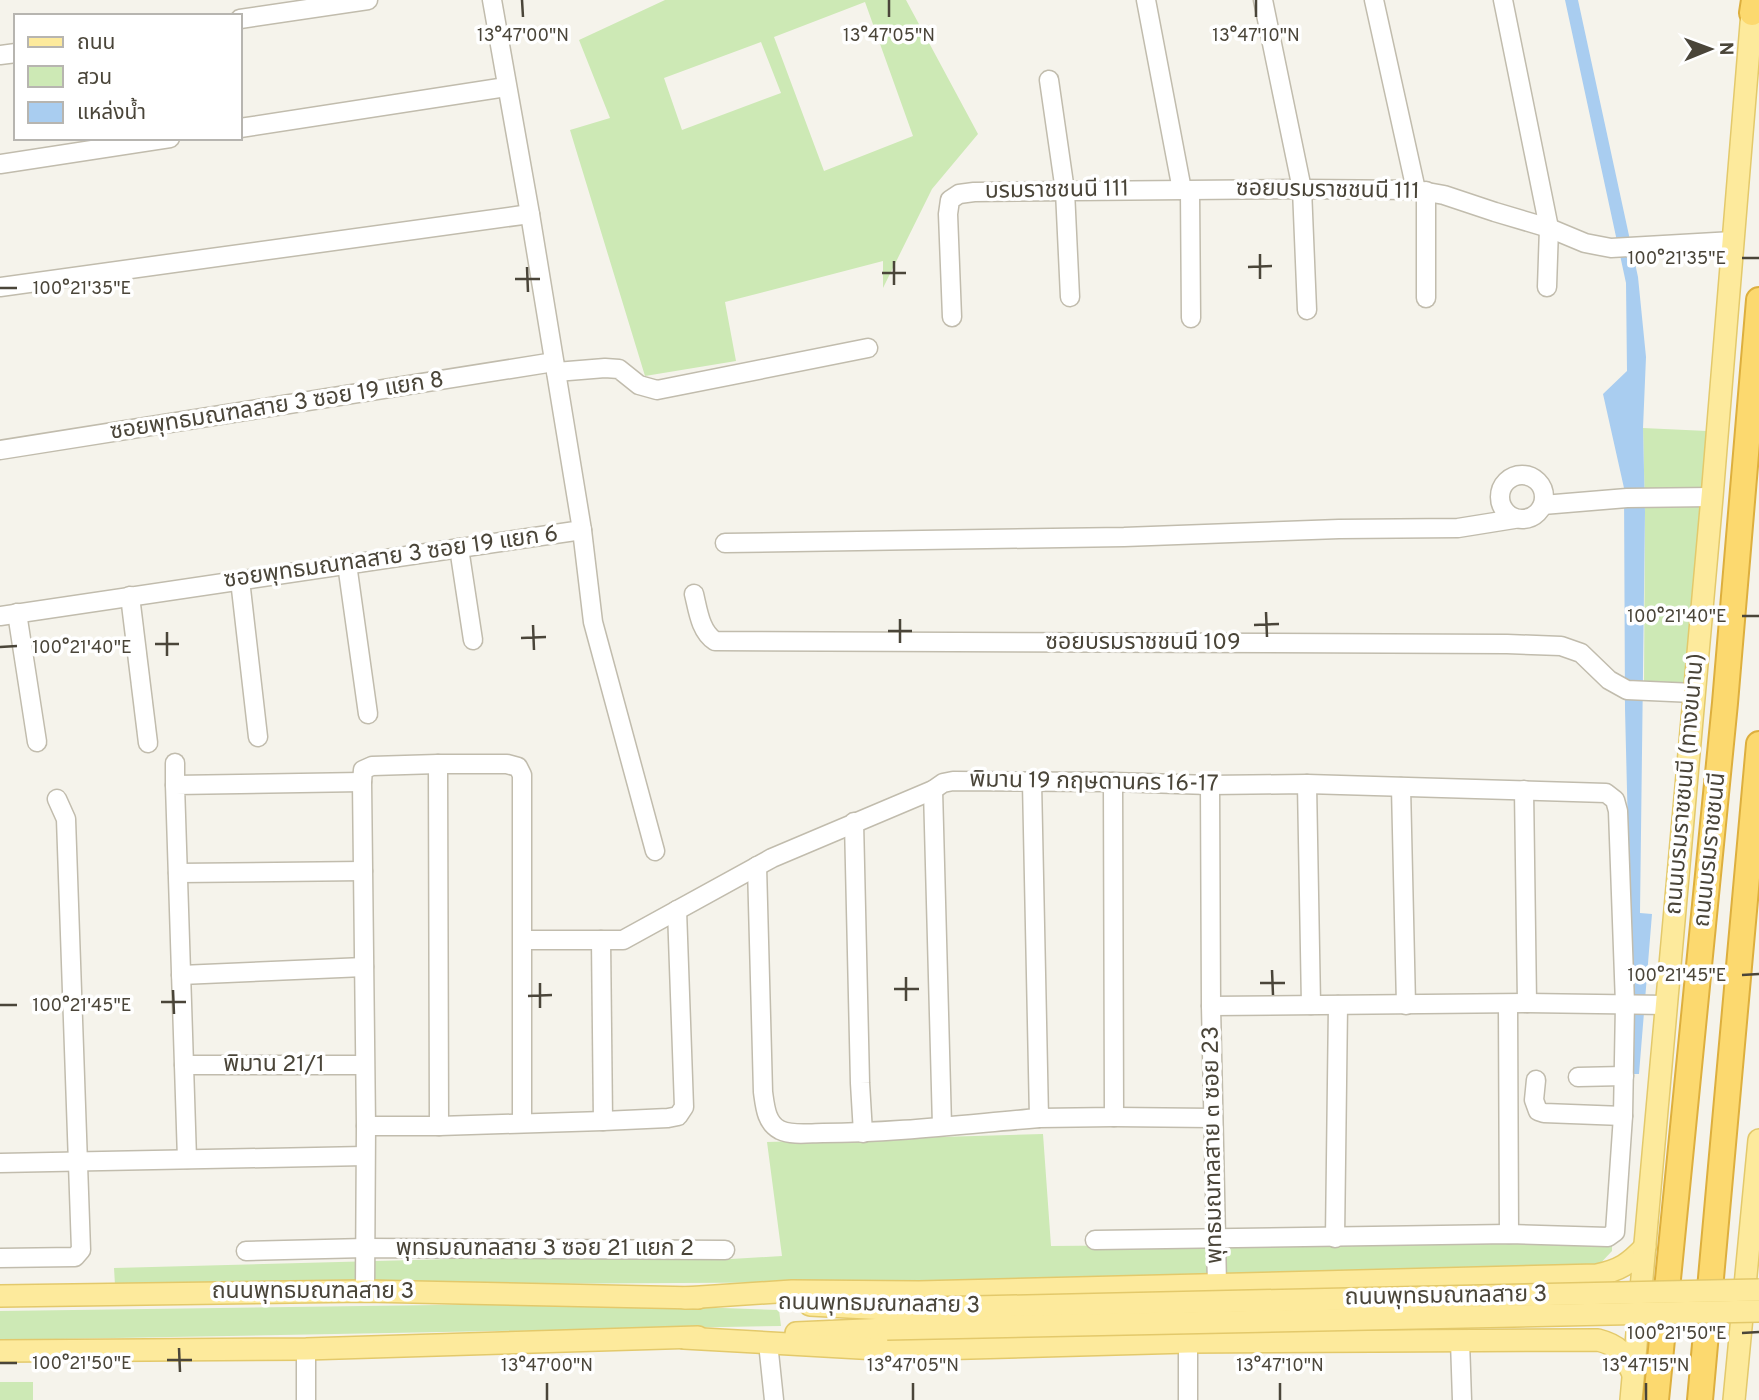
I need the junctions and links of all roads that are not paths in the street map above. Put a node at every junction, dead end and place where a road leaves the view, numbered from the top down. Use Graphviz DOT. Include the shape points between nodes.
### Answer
graph roads {
  1 [pos="368,0"];
  2 [pos="492,0"];
  3 [pos="1146,0"];
  4 [pos="1263,0"];
  5 [pos="1374,0"];
  6 [pos="1503,0"];
  7 [pos="1753,4"];
  8 [pos="242,19"];
  9 [pos="1049,80"];
  10 [pos="506,87"];
  11 [pos="242,128"];
  12 [pos="157,140"];
  13 [pos="0,164"];
  14 [pos="1302,189"];
  15 [pos="1179,190"];
  16 [pos="1421,190"];
  17 [pos="1065,191"];
  18 [pos="530,214"];
  19 [pos="1549,228"];
  20 [pos="1733,241"];
  21 [pos="0,287"];
  22 [pos="1547,287"];
  23 [pos="1070,297"];
  24 [pos="1426,298"];
  25 [pos="1759,300"];
  26 [pos="1307,310"];
  27 [pos="952,317"];
  28 [pos="1191,318"];
  29 [pos="868,348"];
  30 [pos="555,367"];
  31 [pos="0,450"];
  32 [pos="1712,497"];
  33 [pos="1543,505"];
  34 [pos="1514,519"];
  35 [pos="582,530"];
  36 [pos="725,543"];
  37 [pos="459,548"];
  38 [pos="347,564"];
  39 [pos="240,580"];
  40 [pos="694,594"];
  41 [pos="130,596"];
  42 [pos="8,615"];
  43 [pos="473,640"];
  44 [pos="1693,694"];
  45 [pos="368,714"];
  46 [pos="258,737"];
  47 [pos="37,742"];
  48 [pos="148,743"];
  49 [pos="1759,744"];
  50 [pos="175,763"];
  51 [pos="438,764"];
  52 [pos="362,782"];
  53 [pos="1032,782"];
  54 [pos="1113,782"];
  55 [pos="1307,783"];
  56 [pos="175,785"];
  57 [pos="1210,785"];
  58 [pos="1401,786"];
  59 [pos="933,790"];
  60 [pos="1524,790"];
  61 [pos="57,799"];
  62 [pos="855,822"];
  63 [pos="655,851"];
  64 [pos="757,866"];
  65 [pos="363,871"];
  66 [pos="178,873"];
  67 [pos="677,910"];
  68 [pos="523,940"];
  69 [pos="601,940"];
  70 [pos="364,967"];
  71 [pos="181,975"];
  72 [pos="1527,1003"];
  73 [pos="1508,1004"];
  74 [pos="1625,1004"];
  75 [pos="1311,1005"];
  76 [pos="1338,1005"];
  77 [pos="1406,1005"];
  78 [pos="1657,1005"];
  79 [pos="1211,1006"];
  80 [pos="184,1065"];
  81 [pos="364,1065"];
  82 [pos="1624,1076"];
  83 [pos="1578,1077"];
  84 [pos="1536,1080"];
  85 [pos="1114,1116"];
  86 [pos="1623,1116"];
  87 [pos="1039,1118"];
  88 [pos="1213,1118"];
  89 [pos="603,1121"];
  90 [pos="523,1123"];
  91 [pos="366,1126"];
  92 [pos="439,1126"];
  93 [pos="942,1126"];
  94 [pos="863,1133"];
  95 [pos="1758,1152"];
  96 [pos="365,1156"];
  97 [pos="187,1159"];
  98 [pos="77,1161"];
  99 [pos="0,1163"];
  100 [pos="1750,1221"];
  101 [pos="1509,1234"];
  102 [pos="1216,1237"];
  103 [pos="1335,1237"];
  104 [pos="1095,1240"];
  105 [pos="1645,1247"];
  106 [pos="365,1248"];
  107 [pos="1759,1248"];
  108 [pos="725,1250"];
  109 [pos="246,1251"];
  110 [pos="0,1258"];
  111 [pos="1518,1277"];
  112 [pos="1217,1285"];
  113 [pos="365,1290"];
  114 [pos="1759,1290"];
  115 [pos="0,1296"];
  116 [pos="685,1298"];
  117 [pos="1759,1311"];
  118 [pos="887,1319"];
  119 [pos="1759,1335"];
  120 [pos="684,1338"];
  121 [pos="1504,1340"];
  122 [pos="1461,1341"];
  123 [pos="1188,1342"];
  124 [pos="768,1343"];
  125 [pos="306,1349"];
  126 [pos="0,1351"];
  127 [pos="1737,1366"];
  128 [pos="1633,1374"];
  129 [pos="306,1400"];
  130 [pos="774,1400"];
  131 [pos="1188,1400"];
  132 [pos="1461,1400"];
  133 [pos="1631,1400"];
  134 [pos="1656,1400"];
  135 [pos="1700,1400"];
  136 [pos="1734,1400"];
  1 -- 8 [label="street"];
  2 -- 10 [label="street, ซอยพุทธมณฑลสาย 3 ซอย 19 แยก 6"];
  3 -- 15 [label="street"];
  4 -- 14 [label="street"];
  5 -- 16 [label="street"];
  6 -- 19 [label="street"];
  7 -- 20 [label="main road, ถนนบรมราชชนนี (ทางขนาน)"];
  9 -- 17 [label="street"];
  10 -- 11 [label="street"];
  10 -- 18 [label="street, ซอยพุทธมณฑลสาย 3 ซอย 19 แยก 6"];
  12 -- 13 [label="street"];
  14 -- 15 [label="street, ซอยบรมราชชนนี 111"];
  14 -- 16 [label="street, ซอยบรมราชชนนี 111"];
  14 -- 26 [label="street"];
  15 -- 17 [label="street, บรมราชชนนี 111"];
  15 -- 28 [label="street"];
  16 -- 19 [label="street, ซอยบรมราชชนนี 111"];
  16 -- 24 [label="street"];
  17 -- 23 [label="street"];
  17 -- 27 [label="street, บรมราชชนนี 111" via="974,192 950,200"];
  18 -- 21 [label="street"];
  18 -- 30 [label="street, ซอยพุทธมณฑลสาย 3 ซอย 19 แยก 6"];
  19 -- 20 [label="street, ซอยบรมราชชนนี 111" via="1611,248"];
  19 -- 22 [label="street"];
  20 -- 32 [label="main road, ถนนบรมราชชนนี (ทางขนาน)"];
  25 -- 134 [label="highway, ถนนบรมราชชนนี" via="1725,703"];
  29 -- 30 [label="street, ซอยพุทธมณฑลสาย 3 ซอย 19 แยก 8" via="657,390 639,385 619,369"];
  30 -- 31 [label="street, ซอยพุทธมณฑลสาย 3 ซอย 19 แยก 8"];
  30 -- 35 [label="street, ซอยพุทธมณฑลสาย 3 ซอย 19 แยก 6"];
  32 -- 33 [label="street"];
  32 -- 44 [label="main road, ถนนบรมราชชนนี (ทางขนาน)"];
  33 -- 34 [label="street" via="1532,518"];
  33 -- 34 [label="street" via="1545,495 1536,479 1518,474 1508,478 1499,495 1506,513"];
  34 -- 36 [label="street" via="1458,528"];
  35 -- 37 [label="street, ซอยพุทธมณฑลสาย 3 ซอย 19 แยก 6"];
  35 -- 63 [label="street" via="593,622"];
  37 -- 38 [label="street, ซอยพุทธมณฑลสาย 3 ซอย 19 แยก 6"];
  37 -- 43 [label="street"];
  38 -- 39 [label="street, ซอยพุทธมณฑลสาย 3 ซอย 19 แยก 6"];
  38 -- 45 [label="street"];
  39 -- 41 [label="street, ซอยพุทธมณฑลสาย 3 ซอย 19 แยก 6"];
  39 -- 46 [label="street"];
  40 -- 44 [label="street, ซอยบรมราชชนนี 109" via="702,627 715,641 1561,646 1581,653 1609,681 1636,690"];
  41 -- 42 [label="street, ซอยพุทธมณฑลสาย 3 ซอย 19 แยก 6"];
  41 -- 48 [label="street"];
  42 -- 47 [label="street"];
  44 -- 78 [label="main road, ถนนบรมราชชนนี (ทางขนาน)"];
  49 -- 135 [label="highway, ถนนบรมราชชนนี"];
  50 -- 56 [label="street"];
  51 -- 52 [label="street" via="372,766 363,770"];
  51 -- 68 [label="street" via="507,764 518,767 522,775"];
  51 -- 92 [label="street"];
  52 -- 56 [label="street"];
  52 -- 65 [label="street"];
  53 -- 54 [label="street, พิมาน 19 กฤษดานคร 16-17"];
  53 -- 59 [label="street, พิมาน 19 กฤษดานคร 16-17" via="953,781"];
  53 -- 87 [label="street"];
  54 -- 57 [label="street, พิมาน 19 กฤษดานคร 16-17"];
  54 -- 85 [label="street"];
  55 -- 57 [label="street, พิมาน 19 กฤษดานคร 16-17"];
  55 -- 58 [label="street, พิมาน 19 กฤษดานคร 16-17"];
  55 -- 75 [label="street"];
  56 -- 66 [label="street"];
  57 -- 79 [label="street, พุทธมณฑลสาย ๓ ซอย 23"];
  58 -- 60 [label="street, พิมาน 19 กฤษดานคร 16-17"];
  58 -- 77 [label="street"];
  59 -- 62 [label="street, พิมาน 19 กฤษดานคร 16-17"];
  59 -- 93 [label="street"];
  60 -- 72 [label="street"];
  60 -- 74 [label="street, พิมาน 19 กฤษดานคร 16-17" via="1606,793 1615,800"];
  61 -- 98 [label="street" via="66,819"];
  62 -- 64 [label="street, พิมาน 19 กฤษดานคร 16-17"];
  62 -- 94 [label="street"];
  64 -- 67 [label="street, พิมาน 19 กฤษดานคร 16-17"];
  64 -- 94 [label="street" via="766,1112 771,1124 792,1133"];
  65 -- 66 [label="street"];
  65 -- 70 [label="street"];
  66 -- 71 [label="street"];
  67 -- 69 [label="street, พิมาน 19 กฤษดานคร 16-17" via="623,940"];
  67 -- 89 [label="street" via="684,1107 678,1116 668,1118"];
  68 -- 69 [label="street, พิมาน 19 กฤษดานคร 16-17"];
  68 -- 90 [label="street"];
  69 -- 89 [label="street"];
  70 -- 71 [label="street"];
  70 -- 81 [label="street"];
  71 -- 80 [label="street"];
  72 -- 73 [label="street"];
  72 -- 74 [label="street"];
  73 -- 77 [label="street"];
  73 -- 101 [label="street"];
  74 -- 78 [label="street"];
  74 -- 82 [label="street"];
  75 -- 76 [label="street"];
  75 -- 79 [label="street"];
  76 -- 77 [label="street"];
  76 -- 103 [label="street"];
  78 -- 105 [label="main road, ถนนบรมราชชนนี (ทางขนาน)"];
  79 -- 88 [label="street, พุทธมณฑลสาย ๓ ซอย 23"];
  80 -- 81 [label="street, พิมาน 21/1"];
  80 -- 97 [label="street"];
  81 -- 91 [label="street"];
  82 -- 83 [label="street"];
  82 -- 86 [label="street"];
  84 -- 86 [label="street" via="1538,1111"];
  85 -- 87 [label="street"];
  85 -- 88 [label="street"];
  86 -- 101 [label="street" via="1615,1232 1608,1237"];
  87 -- 93 [label="street"];
  88 -- 102 [label="street, พุทธมณฑลสาย ๓ ซอย 23"];
  89 -- 90 [label="street"];
  90 -- 92 [label="street"];
  91 -- 92 [label="street"];
  91 -- 96 [label="street"];
  93 -- 94 [label="street"];
  95 -- 100 [label="main road"];
  96 -- 97 [label="street"];
  96 -- 106 [label="street"];
  97 -- 98 [label="street"];
  98 -- 99 [label="street"];
  98 -- 110 [label="street" via="80,1250 75,1257"];
  100 -- 107 [label="main road"];
  100 -- 127 [label="main road"];
  101 -- 103 [label="street"];
  102 -- 103 [label="street"];
  102 -- 104 [label="street"];
  102 -- 112 [label="street, พุทธมณฑลสาย ๓ ซอย 23"];
  105 -- 111 [label="main road" via="1632,1261 1607,1273"];
  105 -- 128 [label="main road, ถนนบรมราชชนนี (ทางขนาน)"];
  106 -- 108 [label="street, พุทธมณฑลสาย 3 ซอย 21 แยก 2"];
  106 -- 109 [label="street, พุทธมณฑลสาย 3 ซอย 21 แยก 2"];
  106 -- 113 [label="street"];
  111 -- 112 [label="main road"];
  111 -- 121 [label="main road" via="1537,1295 1536,1321 1524,1334"];
  112 -- 116 [label="main road" via="919,1293 792,1291"];
  113 -- 115 [label="main road, ถนนพุทธมณฑลสาย 3"];
  113 -- 116 [label="main road, ถนนพุทธมณฑลสาย 3"];
  114 -- 118 [label="main road, ถนนพุทธมณฑลสาย 3, bridge"];
  116 -- 118 [label="main road, ถนนพุทธมณฑลสาย 3"];
  117 -- 118 [label="main road, ถนนพุทธมณฑลสาย 3, bridge"];
  118 -- 120 [label="main road, ถนนพุทธมณฑลสาย 3"];
  119 -- 127 [label="main road"];
  120 -- 124 [label="main road"];
  120 -- 125 [label="main road, ถนนพุทธมณฑลสาย 3"];
  121 -- 122 [label="main road"];
  121 -- 128 [label="main road" via="1613,1343"];
  122 -- 123 [label="main road"];
  122 -- 132 [label="street"];
  123 -- 124 [label="main road" via="895,1350"];
  123 -- 131 [label="street"];
  124 -- 130 [label="street"];
  125 -- 126 [label="main road, ถนนพุทธมณฑลสาย 3"];
  125 -- 129 [label="street"];
  127 -- 136 [label="main road"];
  128 -- 133 [label="main road, ถนนบรมราชชนนี (ทางขนาน)"];
}
